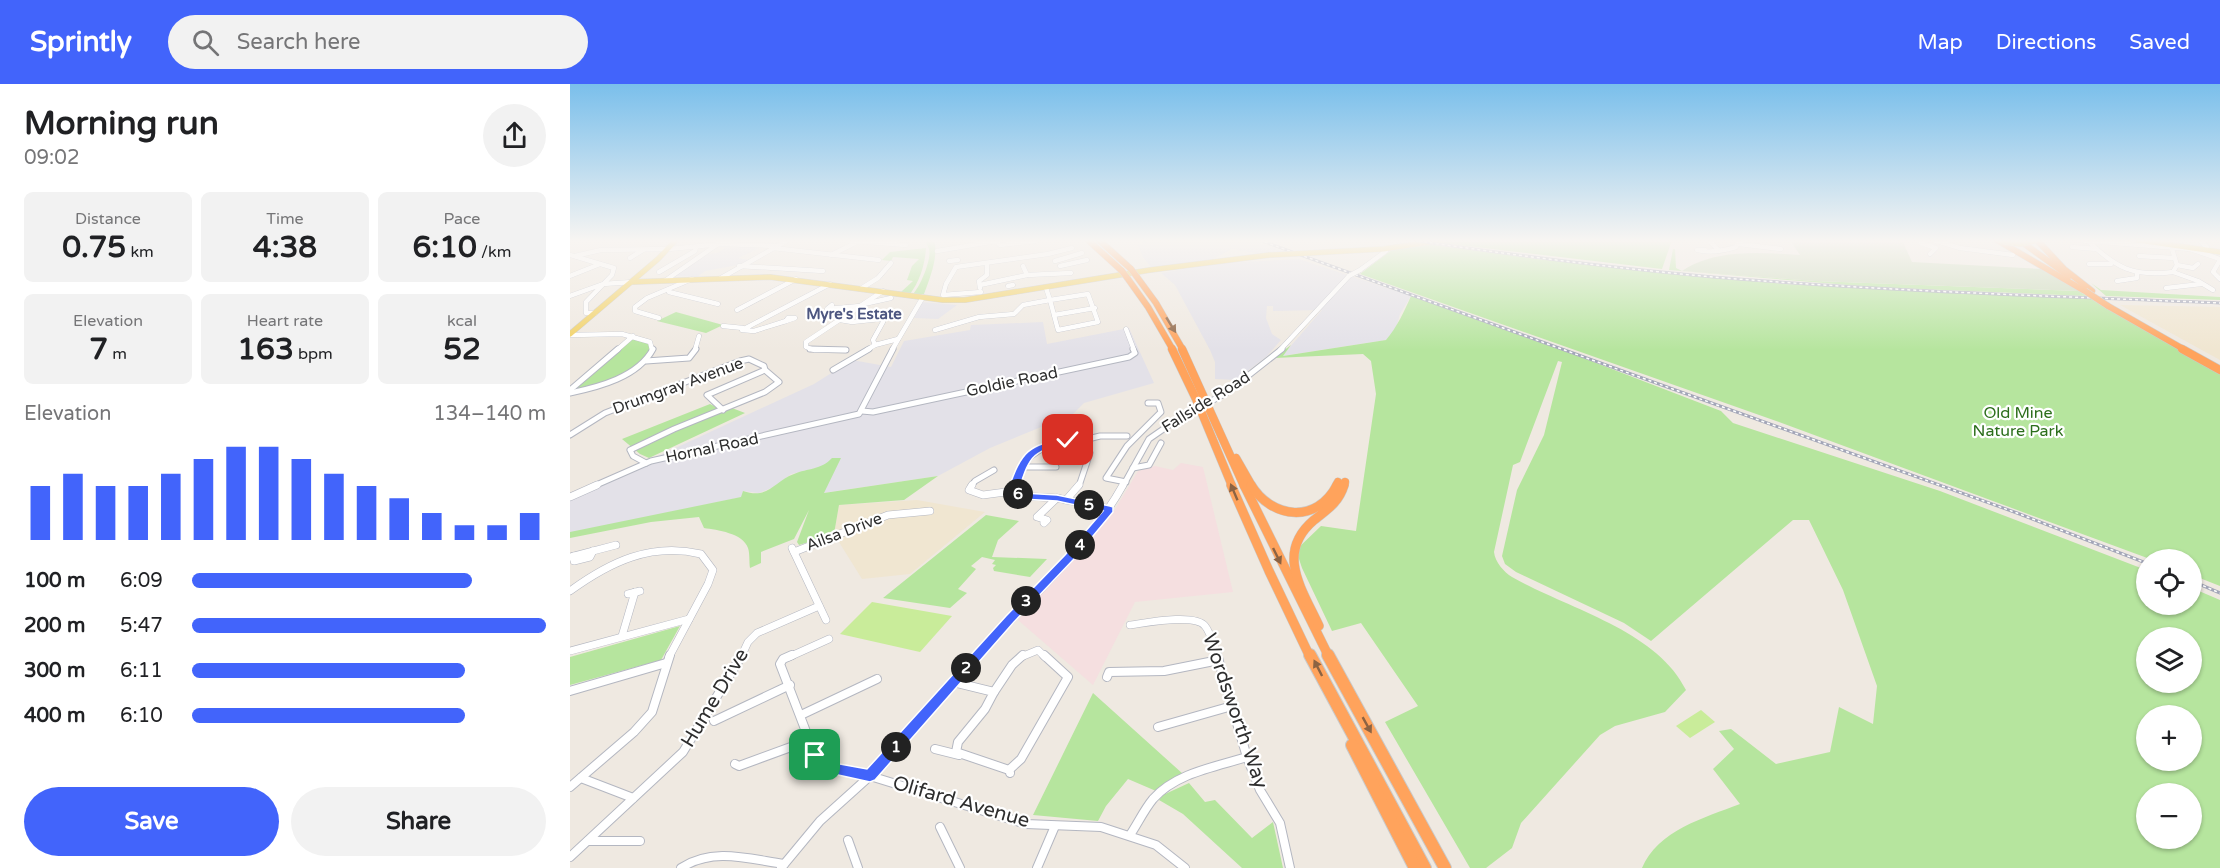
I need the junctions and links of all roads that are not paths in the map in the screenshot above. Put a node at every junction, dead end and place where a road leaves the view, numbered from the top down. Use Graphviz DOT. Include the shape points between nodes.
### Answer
graph roads {
  1 [pos="610,277"];
  2 [pos="638,277"];
  3 [pos="671,277"];
  4 [pos="748,277"];
  5 [pos="766,277"];
  6 [pos="879,277"];
  7 [pos="950,277"];
  8 [pos="985,277"];
  9 [pos="1019,277"];
  10 [pos="1114,277"];
  11 [pos="1131,277"];
  12 [pos="1132,277"];
  13 [pos="1348,277"];
  14 [pos="2062,277"];
  15 [pos="2066,277"];
  16 [pos="2068,277"];
  17 [pos="2072,277"];
  18 [pos="2137,277"];
  19 [pos="2184,277"];
  20 [pos="721,278"];
  21 [pos="692,279"];
  22 [pos="796,279"];
  23 [pos="666,280"];
  24 [pos="1004,280"];
  25 [pos="2117,281"];
  26 [pos="632,282"];
  27 [pos="603,284"];
  28 [pos="831,284"];
  29 [pos="2203,284"];
  30 [pos="980,285"];
  31 [pos="1010,286"];
  32 [pos="595,287"];
  33 [pos="862,288"];
  34 [pos="1046,288"];
  35 [pos="2166,288"];
  36 [pos="2213,290"];
  37 [pos="883,291"];
  38 [pos="2087,291"];
  39 [pos="668,292"];
  40 [pos="982,295"];
  41 [pos="570,296"];
  42 [pos="923,297"];
  43 [pos="891,298"];
  44 [pos="1050,301"];
  45 [pos="718,304"];
  46 [pos="832,305"];
  47 [pos="862,305"];
  48 [pos="2111,306"];
  49 [pos="1095,308"];
  50 [pos="737,310"];
  51 [pos="595,313"];
  52 [pos="1054,315"];
  53 [pos="659,318"];
  54 [pos="890,318"];
  55 [pos="840,320"];
  56 [pos="786,321"];
  57 [pos="883,322"];
  58 [pos="723,326"];
  59 [pos="743,328"];
  60 [pos="1126,329"];
  61 [pos="935,330"];
  62 [pos="570,334"];
  63 [pos="633,336"];
  64 [pos="699,336"];
  65 [pos="898,339"];
  66 [pos="875,345"];
  67 [pos="846,350"];
  68 [pos="646,361"];
  69 [pos="2220,368"];
  70 [pos="765,370"];
  71 [pos="833,370"];
  72 [pos="570,392"];
  73 [pos="870,395"];
  74 [pos="860,396"];
  75 [pos="1148,403"];
  76 [pos="723,410"];
  77 [pos="861,413"];
  78 [pos="1218,426"];
  79 [pos="570,435"];
  80 [pos="1127,436"];
  81 [pos="1161,443"];
  82 [pos="1091,455"];
  83 [pos="646,463"];
  84 [pos="1021,467"];
  85 [pos="1056,467"];
  86 [pos="1133,468"];
  87 [pos="994,470"];
  88 [pos="1126,482"];
  89 [pos="1013,490"];
  90 [pos="570,497"];
  91 [pos="1057,498"];
  92 [pos="1066,500"];
  93 [pos="1110,509"];
  94 [pos="930,512"];
  95 [pos="1028,515"];
  96 [pos="1037,517"];
  97 [pos="1044,523"];
  98 [pos="616,545"];
  99 [pos="572,556"];
  100 [pos="570,591"];
  101 [pos="635,592"];
  102 [pos="819,606"];
  103 [pos="689,619"];
  104 [pos="826,620"];
  105 [pos="1130,625"];
  106 [pos="622,636"];
  107 [pos="822,641"];
  108 [pos="570,651"];
  109 [pos="1219,660"];
  110 [pos="666,663"];
  111 [pos="1108,674"];
  112 [pos="1339,674"];
  113 [pos="876,679"];
  114 [pos="953,682"];
  115 [pos="790,685"];
  116 [pos="570,692"];
  117 [pos="994,692"];
  118 [pos="1330,693"];
  119 [pos="1232,706"];
  120 [pos="801,715"];
  121 [pos="714,721"];
  122 [pos="1158,728"];
  123 [pos="810,740"];
  124 [pos="935,748"];
  125 [pos="960,755"];
  126 [pos="1246,758"];
  127 [pos="735,764"];
  128 [pos="870,776"];
  129 [pos="581,778"];
  130 [pos="570,787"];
  131 [pos="633,798"];
  132 [pos="1055,826"];
  133 [pos="940,827"];
  134 [pos="1130,836"];
  135 [pos="848,840"];
  136 [pos="588,841"];
  137 [pos="640,841"];
  138 [pos="570,857"];
  139 [pos="782,866"];
  140 [pos="681,868"];
  141 [pos="858,868"];
  142 [pos="960,868"];
  143 [pos="1036,868"];
  144 [pos="1185,868"];
  145 [pos="1290,868"];
  146 [pos="1414,868"];
  147 [pos="1425,868"];
  148 [pos="1445,868"];
  1 -- 27 [label="street"];
  2 -- 26 [label="main road"];
  3 -- 23 [label="street"];
  4 -- 20 [label="main road"];
  5 -- 22 [label="main road"];
  6 -- 33 [label="street"];
  7 -- 40 [label="street" via="943,295"];
  8 -- 30 [label="street"];
  9 -- 24 [label="street"];
  10 -- 34 [label="main road, bridge"];
  118 -- 11 [label="highway, one-way" via="1250,529 1179,360"];
  12 -- 78 [label="highway, one-way" via="1176,332"];
  13 -- 86 [label="street, Fallside Road, bridge" via="1247,378 1149,439"];
  14 -- 38 [label="highway"];
  15 -- 38 [label="highway"];
  16 -- 38 [label="highway"];
  17 -- 38 [label="highway"];
  18 -- 25 [label="street"];
  19 -- 29 [label="street"];
  20 -- 21 [label="main road"];
  21 -- 23 [label="main road"];
  21 -- 39 [label="street"];
  22 -- 28 [label="main road"];
  22 -- 50 [label="street"];
  23 -- 26 [label="main road"];
  24 -- 30 [label="street"];
  24 -- 31 [label="street"];
  26 -- 27 [label="street"];
  26 -- 51 [label="main road"];
  27 -- 32 [label="street"];
  28 -- 33 [label="main road"];
  28 -- 59 [label="street"];
  29 -- 35 [label="street"];
  29 -- 36 [label="street"];
  30 -- 40 [label="street"];
  32 -- 41 [label="street"];
  32 -- 51 [label="street" via="586,302 586,313"];
  33 -- 37 [label="main road"];
  34 -- 40 [label="main road"];
  34 -- 44 [label="street"];
  37 -- 42 [label="main road"];
  37 -- 47 [label="street"];
  38 -- 48 [label="highway, bridge"];
  39 -- 45 [label="street"];
  39 -- 53 [label="street" via="635,307 638,314"];
  40 -- 42 [label="main road" via="954,301"];
  42 -- 65 [label="street"];
  43 -- 47 [label="street"];
  44 -- 49 [label="street" via="1088,294"];
  44 -- 52 [label="street"];
  44 -- 61 [label="street" via="1020,306 1018,313 979,317"];
  46 -- 47 [label="street" via="827,309"];
  47 -- 55 [label="street"];
  48 -- 69 [label="highway"];
  49 -- 52 [label="street"];
  49 -- 52 [label="street" via="1099,320 1095,323 1064,330 1058,330"];
  51 -- 62 [label="main road"];
  54 -- 55 [label="street"];
  55 -- 67 [label="street" via="808,338 806,347"];
  56 -- 59 [label="street" via="754,332 745,332"];
  57 -- 66 [label="street" via="873,340"];
  58 -- 59 [label="street"];
  60 -- 77 [label="street, Goldie Road" via="1135,353 1129,357"];
  62 -- 63 [label="street"];
  63 -- 68 [label="street" via="650,342 653,348"];
  63 -- 72 [label="street"];
  64 -- 68 [label="street" via="689,358"];
  65 -- 66 [label="street"];
  65 -- 73 [label="street"];
  66 -- 71 [label="street"];
  68 -- 72 [label="street" via="616,379"];
  70 -- 76 [label="street, Drumgray Avenue" via="779,384"];
  70 -- 76 [label="street" via="706,395"];
  70 -- 79 [label="street, Drumgray Avenue" via="749,359 740,361 605,413"];
  73 -- 74 [label="street"];
  73 -- 77 [label="street"];
  75 -- 88 [label="street" via="1158,404 1161,412 1127,446 1106,478"];
  76 -- 83 [label="street, Drumgray Avenue" via="630,450"];
  77 -- 83 [label="street, Hornal Road"];
  78 -- 112 [label="highway, one-way" via="1289,581"];
  78 -- 112 [label="highway" via="1260,498 1274,509 1287,513 1315,509 1329,500 1342,482 1340,500 1296,536 1292,550 1294,566"];
  80 -- 84 [label="street" via="1100,436 1038,448"];
  81 -- 86 [label="street" via="1149,465"];
  82 -- 92 [label="street" via="1078,488"];
  83 -- 90 [label="street, Hornal Road"];
  84 -- 85 [label="street"];
  84 -- 89 [label="street"];
  86 -- 88 [label="street, Fallside Road"];
  87 -- 89 [label="street" via="969,490 983,495"];
  88 -- 93 [label="street, Fallside Road"];
  89 -- 91 [label="street" via="1021,496"];
  91 -- 92 [label="street"];
  91 -- 96 [label="street"];
  92 -- 93 [label="street"];
  93 -- 114 [label="street, Fallside Road"];
  94 -- 102 [label="street, Ailsa Drive" via="888,515 793,550"];
  95 -- 96 [label="street"];
  96 -- 97 [label="street" via="1047,520"];
  98 -- 99 [label="street" via="593,551 590,557 574,561"];
  100 -- 103 [label="street" via="621,560 659,550 691,551 701,554 713,570"];
  101 -- 106 [label="street"];
  102 -- 104 [label="street"];
  102 -- 131 [label="street, Hume Drive" via="756,633 683,752"];
  103 -- 106 [label="street"];
  103 -- 110 [label="street"];
  105 -- 109 [label="street, Wordsworth Way" via="1187,619 1200,622"];
  106 -- 108 [label="street"];
  107 -- 115 [label="street, Olifard Avenue" via="783,659 780,664"];
  109 -- 111 [label="street" via="1154,673"];
  109 -- 119 [label="street, Wordsworth Way"];
  110 -- 116 [label="street"];
  110 -- 129 [label="street" via="652,712"];
  112 -- 148 [label="highway, one-way"];
  113 -- 120 [label="street"];
  114 -- 117 [label="street"];
  114 -- 128 [label="street, Fallside Road"];
  115 -- 120 [label="street, Olifard Avenue"];
  115 -- 121 [label="street"];
  117 -- 125 [label="street" via="958,742 955,749"];
  117 -- 125 [label="street" via="1020,655 1028,650 1038,650 1068,677 1021,759 1010,771"];
  118 -- 146 [label="highway" via="1360,764"];
  118 -- 147 [label="highway"];
  119 -- 122 [label="street"];
  119 -- 126 [label="street, Wordsworth Way"];
  120 -- 123 [label="street, Olifard Avenue"];
  123 -- 127 [label="street" via="740,766"];
  123 -- 128 [label="street, Olifard Avenue" via="825,767"];
  124 -- 125 [label="street"];
  126 -- 134 [label="street" via="1169,785 1154,798"];
  126 -- 145 [label="street, Wordsworth Way" via="1280,823"];
  128 -- 132 [label="street, Olifard Avenue" via="1026,824"];
  128 -- 139 [label="street, Fallside Road" via="820,821"];
  129 -- 130 [label="street"];
  129 -- 131 [label="street"];
  131 -- 136 [label="street, Hume Drive"];
  132 -- 134 [label="street, Olifard Avenue" via="1101,827"];
  132 -- 143 [label="street"];
  133 -- 142 [label="street"];
  134 -- 144 [label="street, Olifard Avenue" via="1156,845"];
  135 -- 141 [label="street"];
  136 -- 137 [label="street"];
  136 -- 138 [label="street, Hume Drive"];
  139 -- 140 [label="street" via="712,855"];
}
